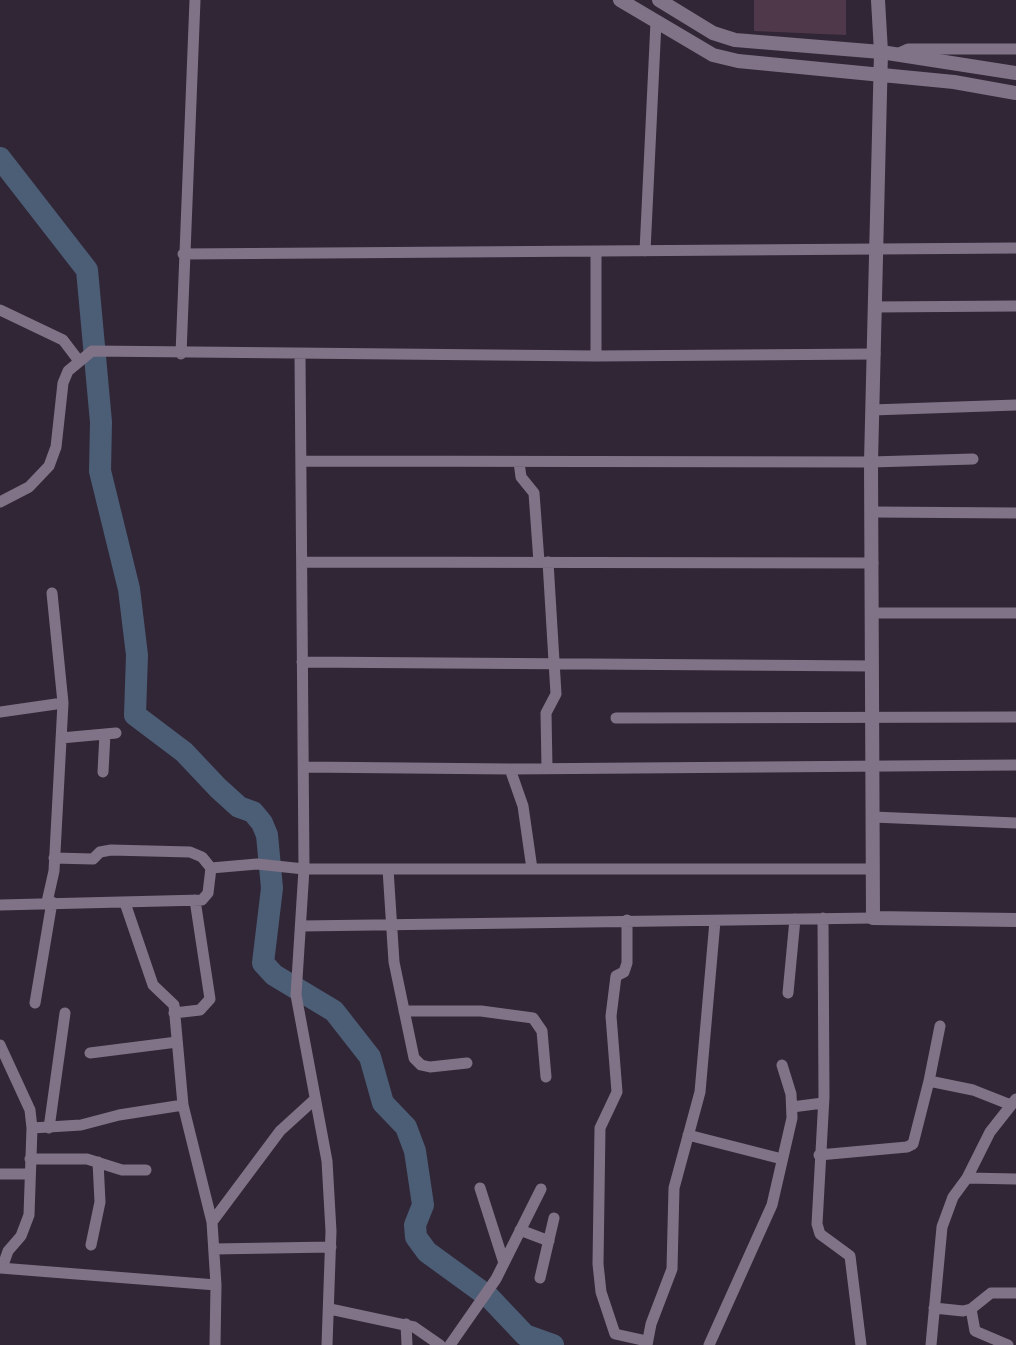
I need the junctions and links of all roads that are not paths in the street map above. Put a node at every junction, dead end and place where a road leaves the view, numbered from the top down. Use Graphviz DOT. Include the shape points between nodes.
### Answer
graph roads {
  1 [pos="194,0"];
  2 [pos="620,0"];
  3 [pos="659,0"];
  4 [pos="878,0"];
  5 [pos="656,22"];
  6 [pos="1016,49"];
  7 [pos="881,52"];
  8 [pos="897,54"];
  9 [pos="1016,73"];
  10 [pos="878,76"];
  11 [pos="1016,93"];
  12 [pos="876,247"];
  13 [pos="1016,248"];
  14 [pos="644,251"];
  15 [pos="596,252"];
  16 [pos="183,254"];
  17 [pos="1016,306"];
  18 [pos="874,307"];
  19 [pos="0,310"];
  20 [pos="181,354"];
  21 [pos="300,354"];
  22 [pos="875,354"];
  23 [pos="596,356"];
  24 [pos="79,361"];
  25 [pos="1016,405"];
  26 [pos="872,410"];
  27 [pos="973,460"];
  28 [pos="302,461"];
  29 [pos="519,462"];
  30 [pos="871,462"];
  31 [pos="0,502"];
  32 [pos="874,512"];
  33 [pos="1016,513"];
  34 [pos="302,562"];
  35 [pos="544,562"];
  36 [pos="873,563"];
  37 [pos="52,592"];
  38 [pos="1016,613"];
  39 [pos="873,614"];
  40 [pos="302,662"];
  41 [pos="554,664"];
  42 [pos="873,666"];
  43 [pos="62,702"];
  44 [pos="0,712"];
  45 [pos="873,716"];
  46 [pos="1016,717"];
  47 [pos="616,718"];
  48 [pos="61,738"];
  49 [pos="871,765"];
  50 [pos="1016,765"];
  51 [pos="304,767"];
  52 [pos="546,768"];
  53 [pos="510,769"];
  54 [pos="104,772"];
  55 [pos="873,817"];
  56 [pos="1016,824"];
  57 [pos="54,858"];
  58 [pos="211,868"];
  59 [pos="304,869"];
  60 [pos="388,869"];
  61 [pos="532,869"];
  62 [pos="872,869"];
  63 [pos="194,900"];
  64 [pos="49,902"];
  65 [pos="126,902"];
  66 [pos="0,905"];
  67 [pos="795,918"];
  68 [pos="823,918"];
  69 [pos="873,918"];
  70 [pos="627,920"];
  71 [pos="1016,920"];
  72 [pos="715,921"];
  73 [pos="392,923"];
  74 [pos="302,926"];
  75 [pos="788,994"];
  76 [pos="36,1003"];
  77 [pos="404,1011"];
  78 [pos="174,1012"];
  79 [pos="65,1013"];
  80 [pos="940,1026"];
  81 [pos="177,1042"];
  82 [pos="0,1045"];
  83 [pos="90,1053"];
  84 [pos="466,1063"];
  85 [pos="782,1065"];
  86 [pos="546,1077"];
  87 [pos="929,1080"];
  88 [pos="314,1100"];
  89 [pos="1014,1102"];
  90 [pos="823,1103"];
  91 [pos="183,1105"];
  92 [pos="792,1107"];
  93 [pos="32,1128"];
  94 [pos="49,1128"];
  95 [pos="688,1135"];
  96 [pos="819,1155"];
  97 [pos="30,1159"];
  98 [pos="782,1159"];
  99 [pos="98,1162"];
  100 [pos="146,1170"];
  101 [pos="0,1174"];
  102 [pos="30,1174"];
  103 [pos="967,1178"];
  104 [pos="1016,1179"];
  105 [pos="480,1188"];
  106 [pos="541,1188"];
  107 [pos="554,1218"];
  108 [pos="212,1222"];
  109 [pos="520,1230"];
  110 [pos="549,1241"];
  111 [pos="91,1245"];
  112 [pos="331,1247"];
  113 [pos="214,1249"];
  114 [pos="504,1263"];
  115 [pos="1,1268"];
  116 [pos="540,1278"];
  117 [pos="216,1285"];
  118 [pos="1016,1293"];
  119 [pos="934,1308"];
  120 [pos="330,1309"];
  121 [pos="971,1309"];
  122 [pos="406,1324"];
  123 [pos="647,1343"];
  124 [pos="214,1345"];
  125 [pos="327,1345"];
  126 [pos="407,1345"];
  127 [pos="440,1345"];
  128 [pos="450,1345"];
  129 [pos="709,1345"];
  130 [pos="861,1345"];
  131 [pos="931,1345"];
  132 [pos="1008,1345"];
  1 -- 16 [label="street"];
  2 -- 5 [label="street"];
  3 -- 7 [label="street" via="734,40"];
  4 -- 7 [label="street"];
  5 -- 10 [label="street" via="738,62"];
  5 -- 14 [label="street"];
  6 -- 8 [label="street"];
  7 -- 8 [label="street"];
  7 -- 10 [label="street"];
  8 -- 9 [label="street"];
  10 -- 11 [label="street"];
  10 -- 12 [label="street"];
  12 -- 13 [label="street"];
  12 -- 14 [label="street"];
  12 -- 18 [label="street"];
  14 -- 15 [label="street"];
  15 -- 16 [label="street"];
  15 -- 23 [label="street"];
  16 -- 20 [label="street"];
  17 -- 18 [label="street"];
  18 -- 22 [label="street"];
  19 -- 24 [label="street" via="62,340"];
  20 -- 21 [label="street"];
  20 -- 24 [label="street" via="98,351"];
  21 -- 23 [label="street"];
  21 -- 28 [label="street"];
  22 -- 23 [label="street"];
  22 -- 26 [label="street"];
  24 -- 31 [label="street" via="63,382 49,466"];
  25 -- 26 [label="street"];
  26 -- 30 [label="street"];
  27 -- 30 [label="street"];
  28 -- 29 [label="street"];
  28 -- 34 [label="street"];
  29 -- 30 [label="street"];
  29 -- 35 [label="street" via="534,493"];
  30 -- 32 [label="street"];
  32 -- 33 [label="street"];
  32 -- 36 [label="street"];
  34 -- 35 [label="street"];
  34 -- 40 [label="street"];
  35 -- 36 [label="street"];
  35 -- 41 [label="street"];
  36 -- 39 [label="street"];
  37 -- 43 [label="street"];
  38 -- 39 [label="street"];
  39 -- 42 [label="street"];
  40 -- 41 [label="street"];
  40 -- 51 [label="street"];
  41 -- 42 [label="street"];
  41 -- 52 [label="street"];
  42 -- 45 [label="street"];
  43 -- 44 [label="street"];
  43 -- 48 [label="street"];
  45 -- 46 [label="street"];
  45 -- 47 [label="street"];
  45 -- 49 [label="street"];
  48 -- 54 [label="street" via="111,734"];
  48 -- 57 [label="street"];
  49 -- 50 [label="street"];
  49 -- 52 [label="street"];
  49 -- 55 [label="street"];
  51 -- 53 [label="street"];
  51 -- 59 [label="street"];
  52 -- 53 [label="street"];
  53 -- 61 [label="street"];
  55 -- 56 [label="street"];
  55 -- 62 [label="street"];
  57 -- 58 [label="street" via="93,859 105,850 190,852"];
  57 -- 64 [label="street"];
  58 -- 59 [label="street"];
  58 -- 63 [label="street" via="207,897"];
  59 -- 60 [label="street"];
  59 -- 74 [label="street"];
  60 -- 61 [label="street"];
  60 -- 73 [label="street"];
  61 -- 62 [label="street"];
  62 -- 69 [label="street"];
  63 -- 65 [label="street"];
  63 -- 78 [label="street" via="210,998 200,1010"];
  64 -- 65 [label="street"];
  64 -- 66 [label="street"];
  64 -- 76 [label="street"];
  65 -- 78 [label="street" via="153,985 172,1001"];
  67 -- 68 [label="street"];
  67 -- 72 [label="street"];
  67 -- 75 [label="street"];
  68 -- 69 [label="street"];
  68 -- 90 [label="street"];
  69 -- 71 [label="street"];
  70 -- 72 [label="street"];
  70 -- 73 [label="street"];
  70 -- 123 [label="street" via="627,963 616,976 611,1016 616,1098 600,1128 598,1275 616,1334"];
  72 -- 95 [label="street" via="703,1070"];
  73 -- 74 [label="street"];
  73 -- 77 [label="street"];
  74 -- 88 [label="street" via="296,995"];
  77 -- 84 [label="street" via="421,1065"];
  77 -- 86 [label="street" via="481,1010 533,1018 542,1031"];
  78 -- 81 [label="street"];
  79 -- 94 [label="street"];
  80 -- 87 [label="street"];
  81 -- 83 [label="street"];
  81 -- 91 [label="street"];
  82 -- 93 [label="street"];
  85 -- 92 [label="street"];
  87 -- 89 [label="street"];
  87 -- 96 [label="street" via="913,1144"];
  88 -- 108 [label="street" via="280,1131"];
  88 -- 112 [label="street" via="327,1161"];
  89 -- 103 [label="street"];
  90 -- 92 [label="street"];
  90 -- 96 [label="street"];
  91 -- 94 [label="street"];
  91 -- 108 [label="street"];
  92 -- 98 [label="street"];
  93 -- 94 [label="street"];
  93 -- 97 [label="street"];
  95 -- 98 [label="street"];
  95 -- 123 [label="street" via="674,1188 672,1269"];
  96 -- 130 [label="street" via="818,1229 850,1256"];
  97 -- 99 [label="street"];
  97 -- 102 [label="street"];
  98 -- 129 [label="street" via="772,1206"];
  99 -- 100 [label="street"];
  99 -- 111 [label="street"];
  101 -- 102 [label="street"];
  102 -- 115 [label="street" via="27,1224"];
  103 -- 104 [label="street"];
  103 -- 119 [label="street" via="942,1227"];
  105 -- 114 [label="street"];
  106 -- 109 [label="street"];
  107 -- 110 [label="street"];
  108 -- 113 [label="street"];
  109 -- 110 [label="street"];
  109 -- 114 [label="street"];
  110 -- 116 [label="street"];
  112 -- 113 [label="street"];
  112 -- 120 [label="street"];
  113 -- 117 [label="street"];
  114 -- 128 [label="street"];
  115 -- 117 [label="street"];
  117 -- 124 [label="street"];
  118 -- 121 [label="street" via="991,1294"];
  119 -- 121 [label="street"];
  119 -- 131 [label="street"];
  120 -- 122 [label="street"];
  120 -- 125 [label="street"];
  121 -- 132 [label="street" via="975,1331"];
  122 -- 126 [label="street"];
  122 -- 127 [label="street"];
}
